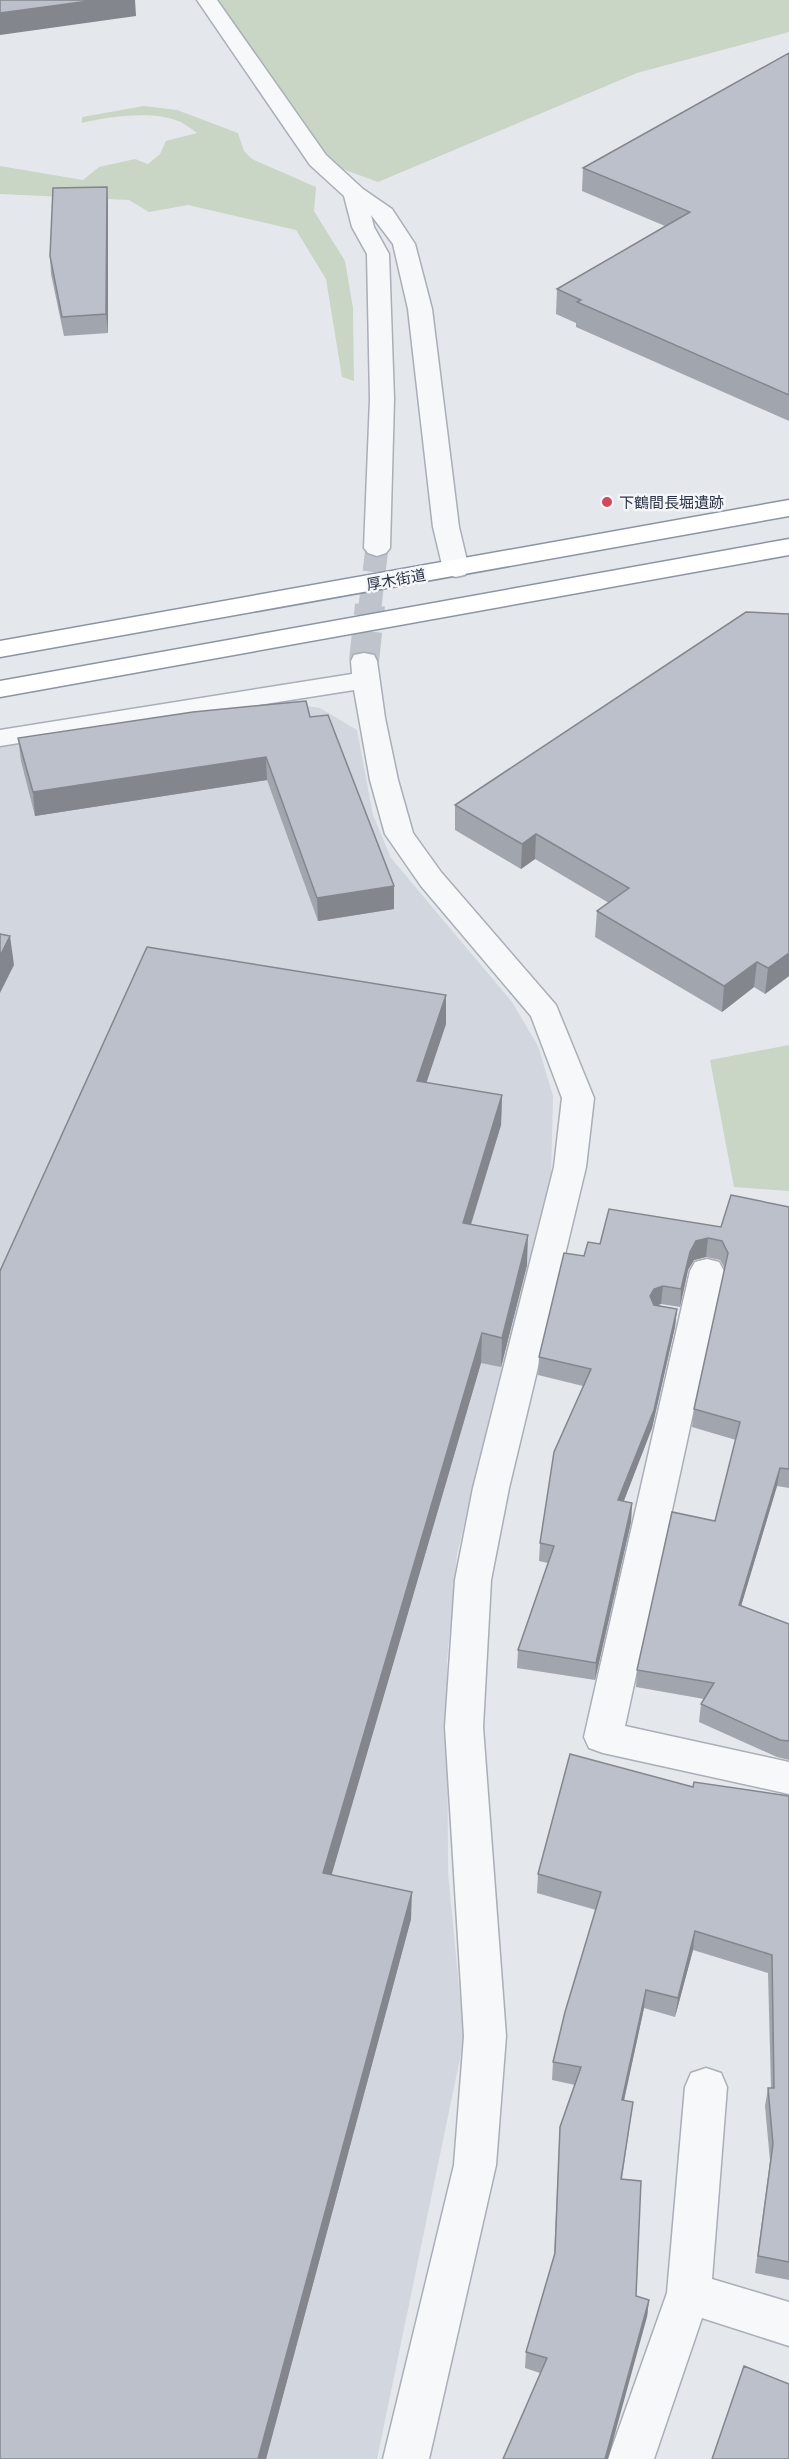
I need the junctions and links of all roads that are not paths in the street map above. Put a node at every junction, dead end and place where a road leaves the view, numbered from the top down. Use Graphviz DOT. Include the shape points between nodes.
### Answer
graph roads {
  1 [pos="207,0"];
  2 [pos="355,194"];
  3 [pos="784,514"];
  4 [pos="789,547"];
  5 [pos="377,548"];
  6 [pos="456,569"];
  7 [pos="0,649"];
  8 [pos="0,689"];
  9 [pos="0,738"];
  10 [pos="707,1271"];
  11 [pos="789,1778"];
  12 [pos="706,2087"];
  13 [pos="689,2293"];
  14 [pos="789,2324"];
  15 [pos="406,2459"];
  16 [pos="631,2459"];
  1 -- 2 [label="street" via="318,160"];
  2 -- 5 [label="street" via="363,227 378,254 382,399"];
  2 -- 6 [label="street" via="384,214 404,244 420,309 446,527"];
  3 -- 6 [label="highway, 厚木街道"];
  4 -- 8 [label="highway"];
  6 -- 7 [label="highway, 厚木街道"];
  9 -- 15 [label="street" via="365,670 384,780 399,834 431,879 545,1012 578,1098 570,1167 491,1488 473,1580 464,1726 485,2036 475,2165"];
  10 -- 11 [label="street" via="603,1737"];
  12 -- 13 [label="street"];
  13 -- 14 [label="street"];
  13 -- 16 [label="street"];
}
